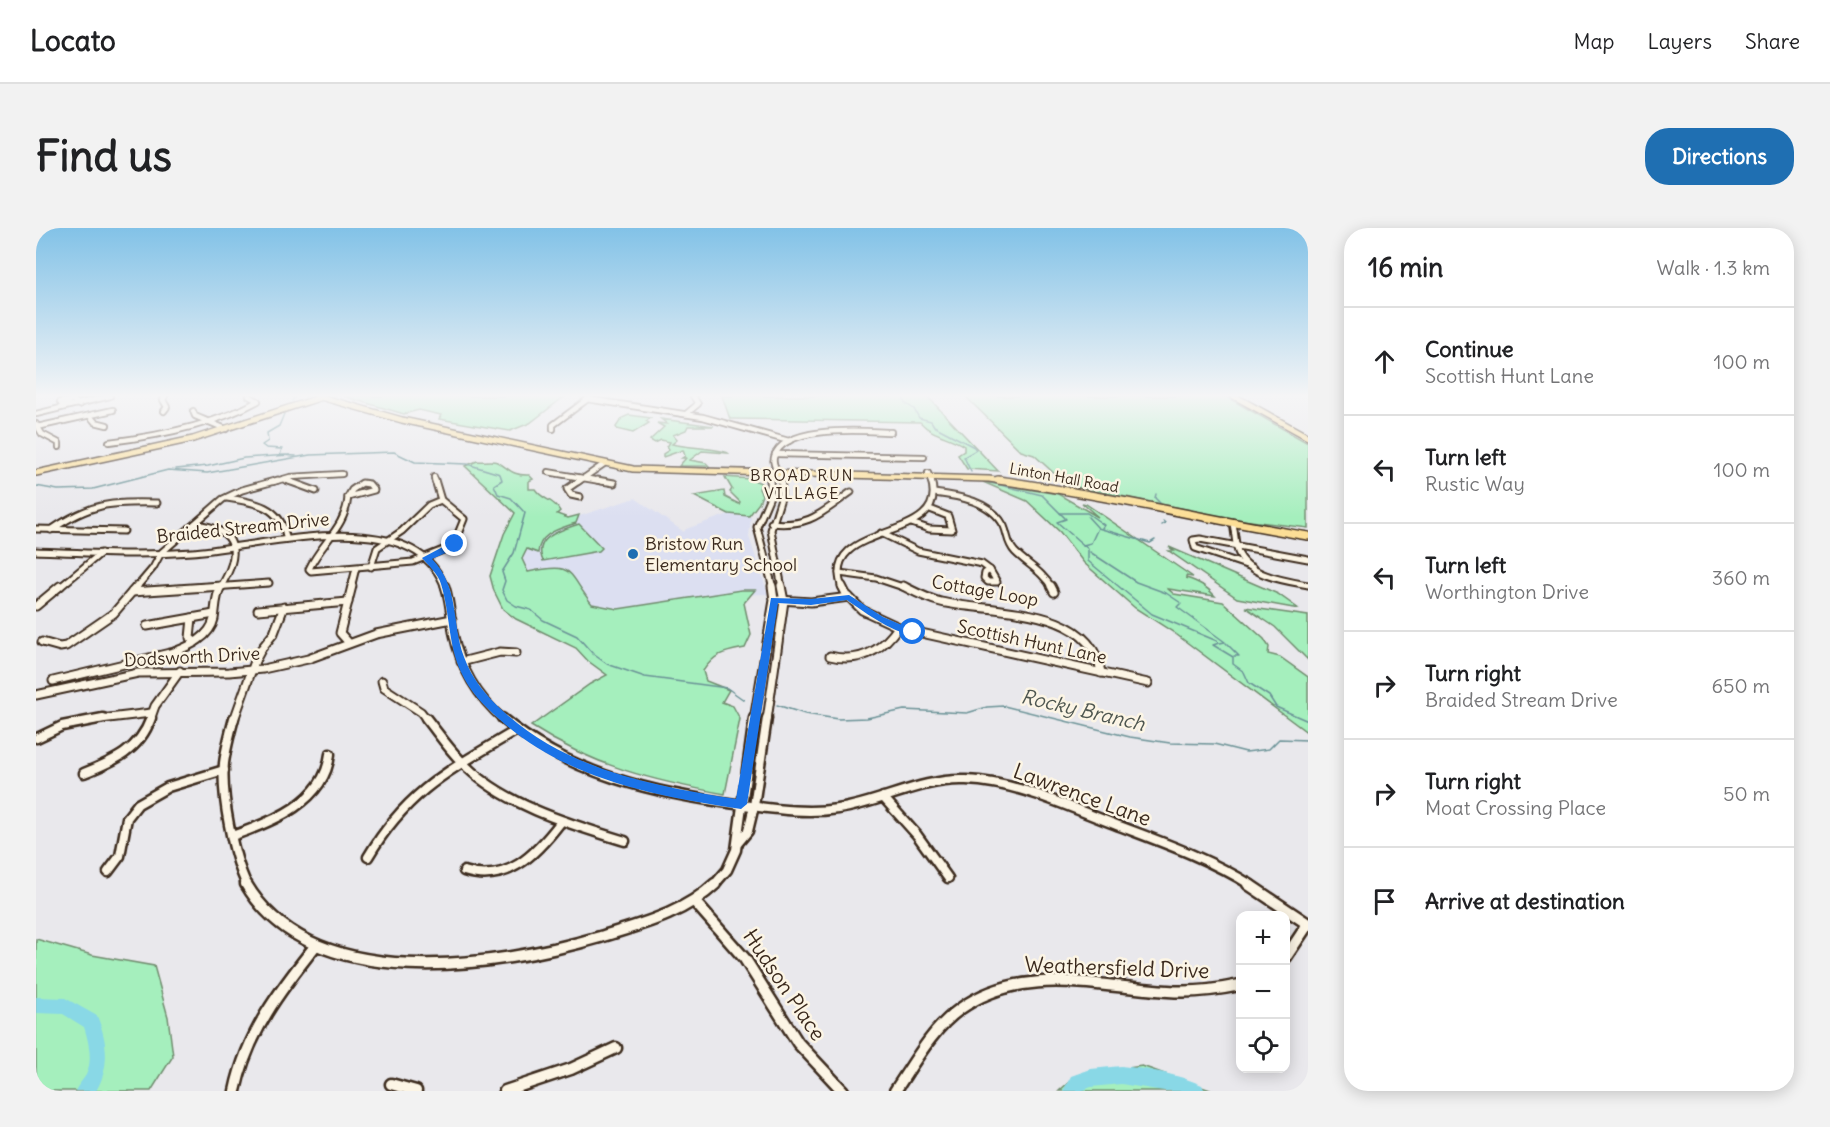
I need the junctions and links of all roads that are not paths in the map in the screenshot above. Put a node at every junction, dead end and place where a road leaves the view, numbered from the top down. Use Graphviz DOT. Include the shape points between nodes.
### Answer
graph roads {
  1 [pos="45,436"];
  2 [pos="139,436"];
  3 [pos="194,436"];
  4 [pos="476,436"];
  5 [pos="493,436"];
  6 [pos="773,436"];
  7 [pos="809,436"];
  8 [pos="789,441"];
  9 [pos="109,442"];
  10 [pos="59,447"];
  11 [pos="776,454"];
  12 [pos="924,457"];
  13 [pos="604,464"];
  14 [pos="36,470"];
  15 [pos="548,472"];
  16 [pos="776,472"];
  17 [pos="314,474"];
  18 [pos="342,474"];
  19 [pos="929,474"];
  20 [pos="434,477"];
  21 [pos="583,477"];
  22 [pos="283,479"];
  23 [pos="614,483"];
  24 [pos="301,485"];
  25 [pos="316,491"];
  26 [pos="851,492"];
  27 [pos="934,493"];
  28 [pos="226,497"];
  29 [pos="348,497"];
  30 [pos="580,497"];
  31 [pos="441,500"];
  32 [pos="157,503"];
  33 [pos="930,509"];
  34 [pos="771,523"];
  35 [pos="911,523"];
  36 [pos="195,524"];
  37 [pos="1233,524"];
  38 [pos="36,529"];
  39 [pos="51,530"];
  40 [pos="124,531"];
  41 [pos="881,533"];
  42 [pos="333,534"];
  43 [pos="1308,534"];
  44 [pos="286,537"];
  45 [pos="388,540"];
  46 [pos="1237,546"];
  47 [pos="232,547"];
  48 [pos="36,551"];
  49 [pos="100,553"];
  50 [pos="161,553"];
  51 [pos="426,558"];
  52 [pos="1308,559"];
  53 [pos="371,567"];
  54 [pos="1252,567"];
  55 [pos="356,568"];
  56 [pos="990,570"];
  57 [pos="839,573"];
  58 [pos="269,583"];
  59 [pos="1308,585"];
  60 [pos="220,587"];
  61 [pos="132,592"];
  62 [pos="1054,592"];
  63 [pos="849,597"];
  64 [pos="774,600"];
  65 [pos="784,601"];
  66 [pos="348,602"];
  67 [pos="36,606"];
  68 [pos="284,607"];
  69 [pos="258,610"];
  70 [pos="214,614"];
  71 [pos="192,618"];
  72 [pos="452,619"];
  73 [pos="147,626"];
  74 [pos="898,627"];
  75 [pos="42,642"];
  76 [pos="195,642"];
  77 [pos="349,643"];
  78 [pos="516,653"];
  79 [pos="830,656"];
  80 [pos="461,662"];
  81 [pos="180,671"];
  82 [pos="252,671"];
  83 [pos="83,673"];
  84 [pos="1101,673"];
  85 [pos="53,681"];
  86 [pos="382,681"];
  87 [pos="1148,683"];
  88 [pos="81,684"];
  89 [pos="36,695"];
  90 [pos="151,713"];
  91 [pos="517,730"];
  92 [pos="37,738"];
  93 [pos="330,754"];
  94 [pos="462,763"];
  95 [pos="224,770"];
  96 [pos="84,773"];
  97 [pos="883,798"];
  98 [pos="741,804"];
  99 [pos="754,806"];
  100 [pos="560,823"];
  101 [pos="232,836"];
  102 [pos="626,842"];
  103 [pos="738,843"];
  104 [pos="368,857"];
  105 [pos="464,871"];
  106 [pos="108,872"];
  107 [pos="948,878"];
  108 [pos="694,901"];
  109 [pos="1308,924"];
  110 [pos="316,945"];
  111 [pos="1290,951"];
  112 [pos="1236,987"];
  113 [pos="616,1048"];
  114 [pos="391,1084"];
  115 [pos="512,1090"];
  116 [pos="235,1091"];
  117 [pos="416,1091"];
  118 [pos="843,1091"];
  119 [pos="895,1091"];
  1 -- 10 [label="street"];
  2 -- 9 [label="street"];
  3 -- 14 [label="main road"];
  4 -- 13 [label="main road, Linton Hall Road"];
  5 -- 16 [label="main road, Linton Hall Road" via="626,465"];
  6 -- 8 [label="street"];
  7 -- 8 [label="street"];
  8 -- 11 [label="street"];
  11 -- 12 [label="street"];
  11 -- 16 [label="street"];
  13 -- 16 [label="main road, Linton Hall Road" via="663,471"];
  13 -- 21 [label="street"];
  15 -- 21 [label="street"];
  16 -- 19 [label="main road, Linton Hall Road"];
  16 -- 34 [label="street" via="783,498"];
  16 -- 64 [label="street" via="757,533"];
  17 -- 18 [label="street"];
  17 -- 22 [label="street"];
  17 -- 24 [label="street"];
  19 -- 27 [label="street"];
  19 -- 37 [label="main road, Linton Hall Road" via="1057,488"];
  19 -- 43 [label="main road, Linton Hall Road" via="1042,483"];
  20 -- 31 [label="street"];
  21 -- 23 [label="street"];
  21 -- 30 [label="street" via="567,489 571,495"];
  22 -- 24 [label="street"];
  22 -- 28 [label="street"];
  24 -- 25 [label="street"];
  26 -- 34 [label="street" via="810,521"];
  27 -- 33 [label="street"];
  27 -- 62 [label="street" via="970,499 991,511 1004,527 1010,546 1047,578"];
  28 -- 36 [label="street"];
  28 -- 44 [label="street" via="271,510 283,521"];
  29 -- 29 [label="street" via="371,493 374,490 363,482"];
  29 -- 42 [label="street" via="347,514"];
  31 -- 45 [label="street" via="429,505"];
  31 -- 51 [label="street" via="465,521 453,546"];
  32 -- 39 [label="street" via="90,506"];
  33 -- 35 [label="street"];
  33 -- 35 [label="street" via="948,516 952,530 928,529"];
  34 -- 65 [label="street"];
  35 -- 41 [label="street"];
  36 -- 47 [label="street" via="222,530"];
  36 -- 50 [label="street"];
  37 -- 43 [label="main road, Linton Hall Road"];
  37 -- 46 [label="street"];
  38 -- 39 [label="street"];
  39 -- 40 [label="street"];
  41 -- 56 [label="street" via="918,551 972,561"];
  41 -- 57 [label="street" via="858,543 843,560"];
  42 -- 44 [label="street, Braided Stream Drive"];
  42 -- 45 [label="street, Braided Stream Drive"];
  42 -- 55 [label="street" via="315,554 309,570"];
  44 -- 47 [label="street, Braided Stream Drive"];
  45 -- 51 [label="street, Braided Stream Drive"];
  45 -- 53 [label="street" via="375,551"];
  46 -- 52 [label="street"];
  46 -- 54 [label="street"];
  46 -- 54 [label="street" via="1197,539 1192,542 1198,549"];
  47 -- 50 [label="street, Braided Stream Drive"];
  47 -- 60 [label="street" via="232,567"];
  48 -- 49 [label="street, Braided Stream Drive"];
  49 -- 50 [label="street, Braided Stream Drive"];
  49 -- 67 [label="street"];
  50 -- 61 [label="street"];
  51 -- 53 [label="street"];
  51 -- 72 [label="street, Braided Stream Drive" via="445,583"];
  53 -- 55 [label="street"];
  54 -- 59 [label="street"];
  55 -- 66 [label="street"];
  57 -- 63 [label="street, Scottish Hunt Lane"];
  57 -- 84 [label="street, Cottage Loop" via="883,579 942,602 1015,609 1043,616 1083,639 1095,654"];
  58 -- 60 [label="street"];
  60 -- 61 [label="street"];
  60 -- 70 [label="street"];
  61 -- 75 [label="street" via="114,613 69,644"];
  63 -- 65 [label="street" via="821,602"];
  63 -- 74 [label="street, Scottish Hunt Lane" via="870,614"];
  64 -- 65 [label="street"];
  64 -- 98 [label="street"];
  65 -- 99 [label="street"];
  66 -- 68 [label="street"];
  66 -- 77 [label="street" via="340,633"];
  68 -- 69 [label="street"];
  68 -- 82 [label="street"];
  70 -- 71 [label="street"];
  70 -- 76 [label="street" via="211,627"];
  71 -- 73 [label="street"];
  71 -- 76 [label="street" via="190,638"];
  72 -- 77 [label="street, Dodsworth Drive" via="388,630"];
  72 -- 80 [label="street, Braided Stream Drive"];
  74 -- 79 [label="street" via="874,653 848,659"];
  74 -- 84 [label="street, Scottish Hunt Lane"];
  76 -- 83 [label="street" via="174,652"];
  77 -- 82 [label="street, Dodsworth Drive" via="294,663"];
  78 -- 80 [label="street" via="500,652"];
  80 -- 91 [label="street, Braided Stream Drive" via="484,700"];
  81 -- 82 [label="street, Dodsworth Drive"];
  81 -- 88 [label="street, Dodsworth Drive" via="138,673"];
  81 -- 90 [label="street"];
  82 -- 95 [label="street" via="227,743"];
  83 -- 85 [label="street"];
  83 -- 88 [label="street"];
  84 -- 87 [label="street, Scottish Hunt Lane"];
  86 -- 94 [label="street" via="384,688 421,712"];
  88 -- 89 [label="street, Dodsworth Drive"];
  90 -- 92 [label="street" via="65,726"];
  90 -- 96 [label="street" via="144,735 132,749"];
  91 -- 94 [label="street"];
  91 -- 98 [label="street, Braided Stream Drive" via="563,758 622,781 670,794"];
  93 -- 101 [label="street" via="326,773 307,798 273,820"];
  94 -- 100 [label="street" via="510,798"];
  94 -- 104 [label="street" via="404,804"];
  95 -- 101 [label="street"];
  95 -- 106 [label="street" via="168,787 138,804 127,818 120,855"];
  97 -- 99 [label="street, Lawrence Lane" via="821,811"];
  97 -- 107 [label="street"];
  97 -- 109 [label="street, Lawrence Lane" via="925,784 953,780 1029,792 1218,867"];
  98 -- 99 [label="street, Braided Stream Drive"];
  98 -- 103 [label="street"];
  99 -- 103 [label="street" via="748,831"];
  100 -- 102 [label="street"];
  100 -- 105 [label="street" via="540,848 517,865 485,876"];
  101 -- 110 [label="street" via="239,867 259,903"];
  103 -- 108 [label="street" via="727,870"];
  108 -- 110 [label="street" via="660,918 565,947 479,962 396,963 348,956"];
  108 -- 118 [label="street, Hudson Place" via="745,959 798,1043"];
  109 -- 111 [label="street"];
  110 -- 116 [label="street" via="262,1016 244,1054"];
  112 -- 119 [label="street, Weathersfield Drive" via="1173,993 1039,980 995,988 976,996 946,1021"];
  113 -- 115 [label="street" via="571,1070"];
  114 -- 117 [label="street"];
}
